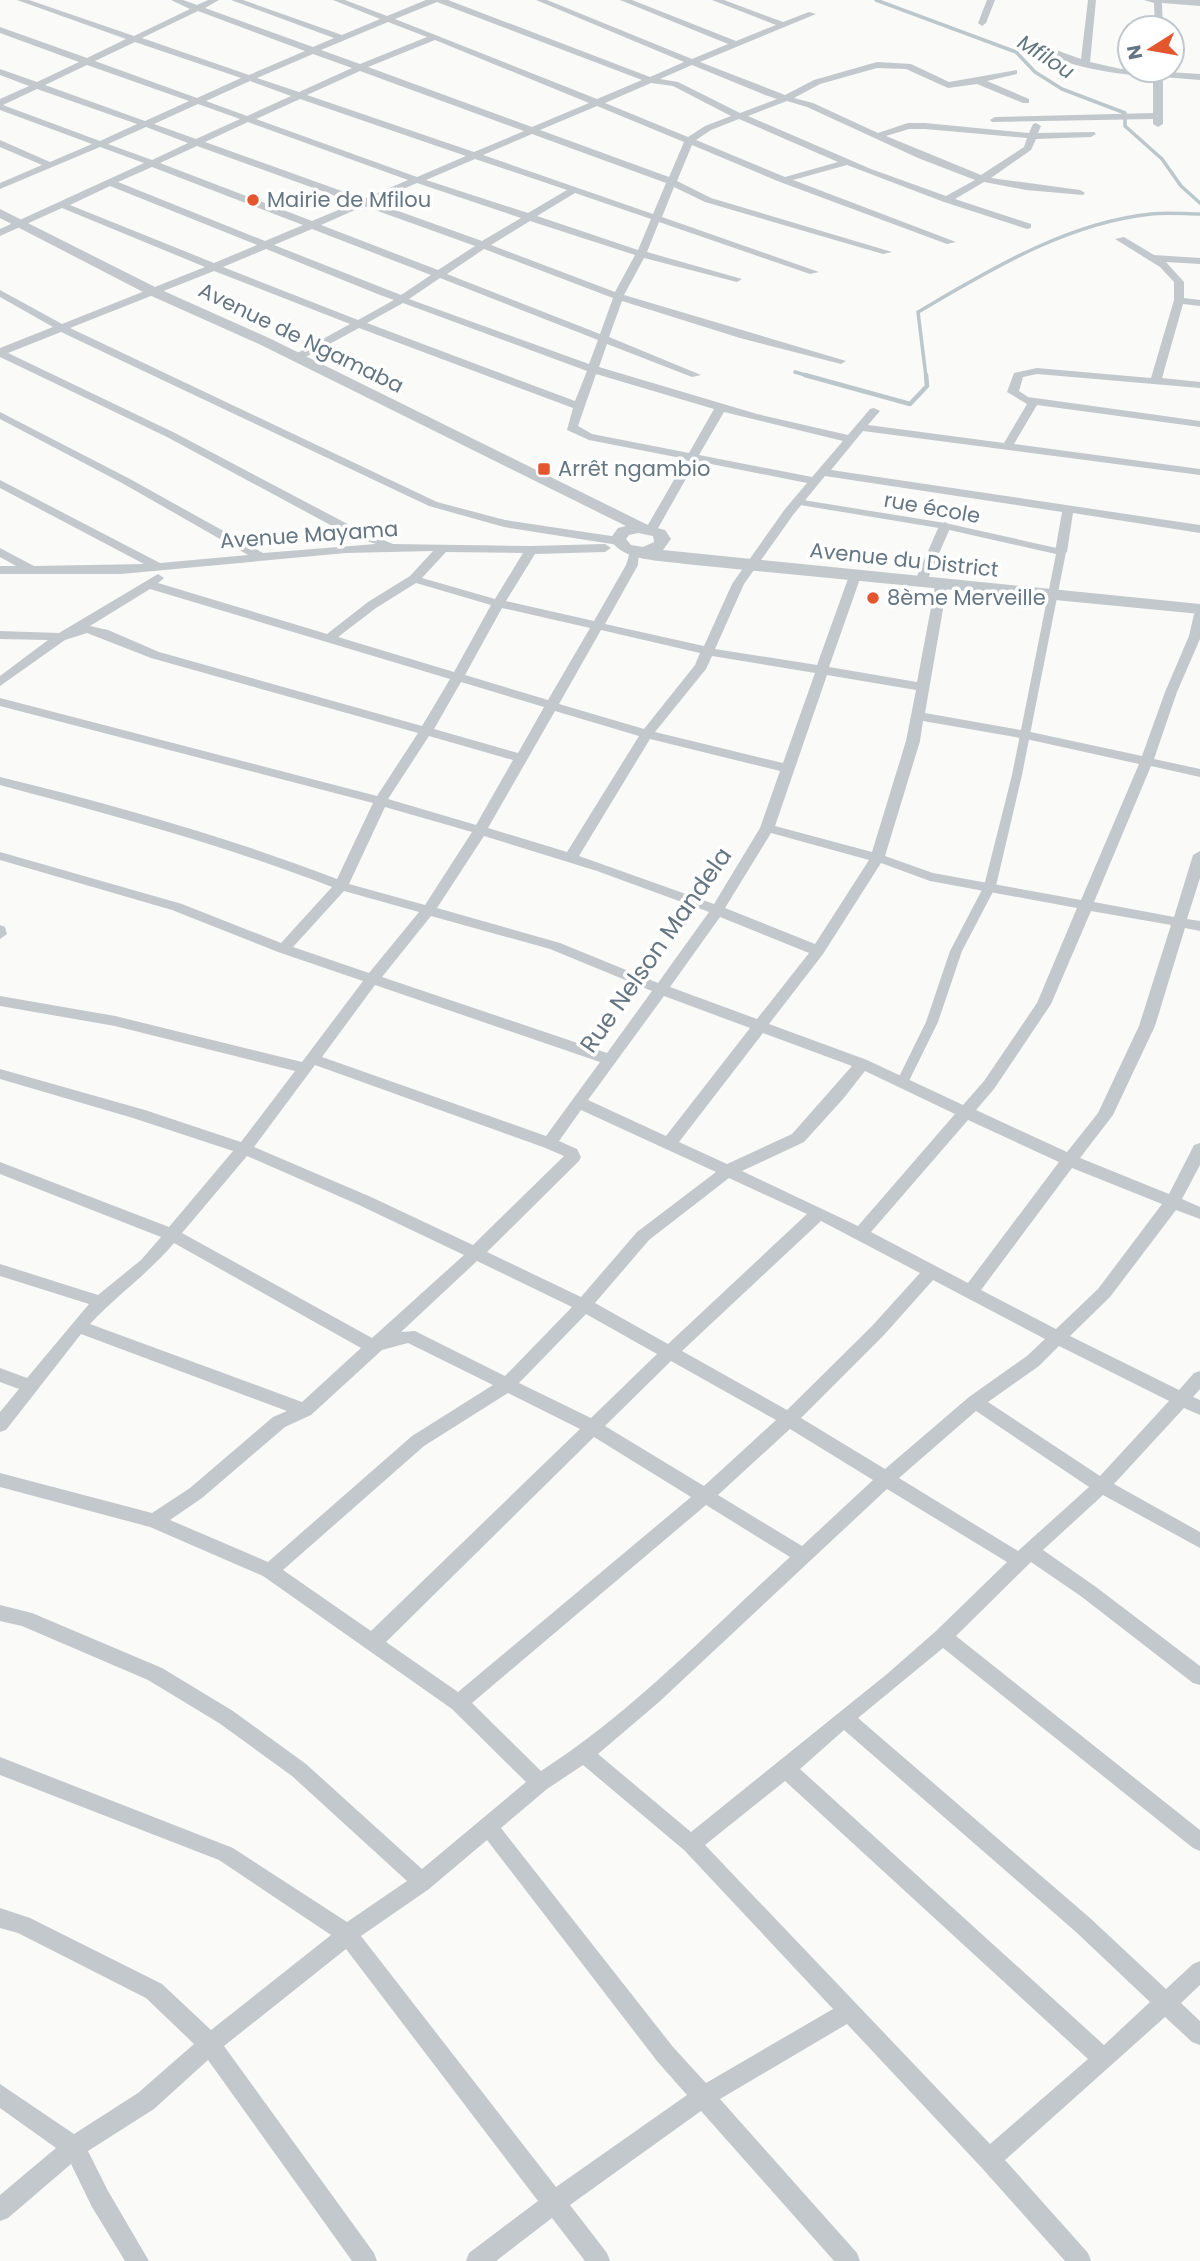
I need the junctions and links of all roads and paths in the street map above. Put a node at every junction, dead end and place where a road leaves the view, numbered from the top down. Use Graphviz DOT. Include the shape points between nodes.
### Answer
graph roads {
  1 [pos="21,0"];
  2 [pos="175,0"];
  3 [pos="215,0"];
  4 [pos="235,0"];
  5 [pos="337,0"];
  6 [pos="433,0"];
  7 [pos="440,0"];
  8 [pos="540,0"];
  9 [pos="624,0"];
  10 [pos="716,0"];
  11 [pos="753,0"];
  12 [pos="991,0"];
  13 [pos="1092,0"];
  14 [pos="1148,0"];
  15 [pos="1158,0"];
  16 [pos="1200,3"];
  17 [pos="734,7"];
  18 [pos="198,8"];
  19 [pos="812,14"];
  20 [pos="387,19"];
  21 [pos="982,23"];
  22 [pos="783,25"];
  23 [pos="0,30"];
  24 [pos="342,37"];
  25 [pos="436,37"];
  26 [pos="135,38"];
  27 [pos="736,44"];
  28 [pos="1039,47"];
  29 [pos="315,50"];
  30 [pos="86,61"];
  31 [pos="694,62"];
  32 [pos="1085,64"];
  33 [pos="361,67"];
  34 [pos="1116,71"];
  35 [pos="0,72"];
  36 [pos="1014,72"];
  37 [pos="249,77"];
  38 [pos="650,80"];
  39 [pos="978,82"];
  40 [pos="1158,84"];
  41 [pos="37,85"];
  42 [pos="299,95"];
  43 [pos="786,98"];
  44 [pos="195,100"];
  45 [pos="1026,101"];
  46 [pos="597,104"];
  47 [pos="0,105"];
  48 [pos="739,115"];
  49 [pos="247,120"];
  50 [pos="995,120"];
  51 [pos="1037,120"];
  52 [pos="148,124"];
  53 [pos="534,131"];
  54 [pos="1091,134"];
  55 [pos="877,135"];
  56 [pos="1032,135"];
  57 [pos="198,141"];
  58 [pos="689,141"];
  59 [pos="0,143"];
  60 [pos="102,145"];
  61 [pos="475,156"];
  62 [pos="848,162"];
  63 [pos="151,164"];
  64 [pos="51,166"];
  65 [pos="982,179"];
  66 [pos="417,180"];
  67 [pos="783,180"];
  68 [pos="670,181"];
  69 [pos="111,183"];
  70 [pos="0,186"];
  71 [pos="574,190"];
  72 [pos="1080,192"];
  73 [pos="947,200"];
  74 [pos="363,202"];
  75 [pos="62,205"];
  76 [pos="0,213"];
  77 [pos="529,217"];
  78 [pos="654,219"];
  79 [pos="20,223"];
  80 [pos="311,224"];
  81 [pos="1027,226"];
  82 [pos="0,233"];
  83 [pos="1120,239"];
  84 [pos="951,242"];
  85 [pos="265,243"];
  86 [pos="483,245"];
  87 [pos="887,252"];
  88 [pos="641,254"];
  89 [pos="1153,258"];
  90 [pos="1200,261"];
  91 [pos="212,268"];
  92 [pos="814,272"];
  93 [pos="439,275"];
  94 [pos="737,279"];
  95 [pos="152,291"];
  96 [pos="0,293"];
  97 [pos="619,297"];
  98 [pos="401,300"];
  99 [pos="1179,300"];
  100 [pos="1200,303"];
  101 [pos="358,324"];
  102 [pos="62,328"];
  103 [pos="603,340"];
  104 [pos="0,353"];
  105 [pos="296,358"];
  106 [pos="841,361"];
  107 [pos="593,370"];
  108 [pos="696,375"];
  109 [pos="1156,380"];
  110 [pos="1200,385"];
  111 [pos="1034,401"];
  112 [pos="579,406"];
  113 [pos="720,409"];
  114 [pos="874,411"];
  115 [pos="0,415"];
  116 [pos="1200,424"];
  117 [pos="860,427"];
  118 [pos="850,439"];
  119 [pos="1008,445"];
  120 [pos="694,456"];
  121 [pos="1200,472"];
  122 [pos="818,476"];
  123 [pos="0,483"];
  124 [pos="585,499"];
  125 [pos="797,502"];
  126 [pos="1068,509"];
  127 [pos="944,526"];
  128 [pos="1200,529"];
  129 [pos="652,531"];
  130 [pos="627,546"];
  131 [pos="396,547"];
  132 [pos="443,548"];
  133 [pos="531,551"];
  134 [pos="0,552"];
  135 [pos="1061,552"];
  136 [pos="259,556"];
  137 [pos="730,562"];
  138 [pos="165,566"];
  139 [pos="752,566"];
  140 [pos="0,570"];
  141 [pos="32,570"];
  142 [pos="855,576"];
  143 [pos="414,579"];
  144 [pos="920,583"];
  145 [pos="150,586"];
  146 [pos="941,586"];
  147 [pos="1052,595"];
  148 [pos="499,602"];
  149 [pos="1200,612"];
  150 [pos="597,626"];
  151 [pos="0,635"];
  152 [pos="61,637"];
  153 [pos="327,640"];
  154 [pos="707,651"];
  155 [pos="822,670"];
  156 [pos="457,677"];
  157 [pos="0,682"];
  158 [pos="924,687"];
  159 [pos="0,702"];
  160 [pos="551,705"];
  161 [pos="918,716"];
  162 [pos="427,731"];
  163 [pos="647,734"];
  164 [pos="1026,735"];
  165 [pos="520,758"];
  166 [pos="1147,761"];
  167 [pos="786,768"];
  168 [pos="1200,772"];
  169 [pos="0,781"];
  170 [pos="381,800"];
  171 [pos="767,828"];
  172 [pos="479,832"];
  173 [pos="1200,855"];
  174 [pos="0,856"];
  175 [pos="571,858"];
  176 [pos="877,858"];
  177 [pos="341,886"];
  178 [pos="990,886"];
  179 [pos="1086,904"];
  180 [pos="429,909"];
  181 [pos="717,909"];
  182 [pos="1177,923"];
  183 [pos="1200,926"];
  184 [pos="284,949"];
  185 [pos="818,951"];
  186 [pos="373,977"];
  187 [pos="660,989"];
  188 [pos="0,1001"];
  189 [pos="759,1025"];
  190 [pos="608,1059"];
  191 [pos="309,1063"];
  192 [pos="862,1063"];
  193 [pos="0,1074"];
  194 [pos="902,1083"];
  195 [pos="578,1102"];
  196 [pos="966,1113"];
  197 [pos="670,1142"];
  198 [pos="549,1143"];
  199 [pos="244,1149"];
  200 [pos="1200,1149"];
  201 [pos="1069,1160"];
  202 [pos="0,1168"];
  203 [pos="729,1170"];
  204 [pos="1174,1200"];
  205 [pos="819,1213"];
  206 [pos="1200,1213"];
  207 [pos="172,1234"];
  208 [pos="860,1234"];
  209 [pos="475,1254"];
  210 [pos="0,1270"];
  211 [pos="931,1271"];
  212 [pos="971,1292"];
  213 [pos="101,1302"];
  214 [pos="584,1305"];
  215 [pos="78,1326"];
  216 [pos="1058,1338"];
  217 [pos="373,1346"];
  218 [pos="668,1354"];
  219 [pos="0,1375"];
  220 [pos="1200,1378"];
  221 [pos="507,1385"];
  222 [pos="30,1386"];
  223 [pos="1180,1398"];
  224 [pos="975,1402"];
  225 [pos="1200,1408"];
  226 [pos="305,1410"];
  227 [pos="789,1420"];
  228 [pos="0,1425"];
  229 [pos="592,1427"];
  230 [pos="886,1479"];
  231 [pos="0,1480"];
  232 [pos="1102,1486"];
  233 [pos="704,1495"];
  234 [pos="154,1521"];
  235 [pos="1200,1541"];
  236 [pos="802,1555"];
  237 [pos="1025,1556"];
  238 [pos="270,1571"];
  239 [pos="0,1613"];
  240 [pos="943,1637"];
  241 [pos="373,1641"];
  242 [pos="1200,1677"];
  243 [pos="459,1703"];
  244 [pos="844,1718"];
  245 [pos="584,1754"];
  246 [pos="0,1766"];
  247 [pos="786,1769"];
  248 [pos="540,1783"];
  249 [pos="488,1826"];
  250 [pos="1200,1842"];
  251 [pos="691,1844"];
  252 [pos="422,1882"];
  253 [pos="0,1918"];
  254 [pos="347,1934"];
  255 [pos="1200,1971"];
  256 [pos="1166,2001"];
  257 [pos="849,2011"];
  258 [pos="1200,2035"];
  259 [pos="210,2044"];
  260 [pos="1104,2059"];
  261 [pos="0,2095"];
  262 [pos="703,2097"];
  263 [pos="74,2147"];
  264 [pos="989,2159"];
  265 [pos="555,2202"];
  266 [pos="0,2210"];
  267 [pos="138,2261"];
  268 [pos="366,2261"];
  269 [pos="477,2261"];
  270 [pos="599,2261"];
  271 [pos="849,2261"];
  272 [pos="1080,2261"];
  1 -- 26 [label="street"];
  2 -- 18 [label="street"];
  3 -- 18 [label="street"];
  4 -- 24 [label="street"];
  5 -- 20 [label="street"];
  6 -- 20 [label="street"];
  7 -- 38 [label="street"];
  8 -- 31 [label="street"];
  9 -- 27 [label="street"];
  10 -- 17 [label="street"];
  11 -- 17 [label="street"];
  12 -- 21 [label="street"];
  13 -- 32 [label="street"];
  14 -- 15 [label="street"];
  15 -- 16 [label="street"];
  17 -- 22 [label="street"];
  18 -- 26 [label="street"];
  18 -- 29 [label="street"];
  19 -- 22 [label="street"];
  20 -- 24 [label="street"];
  20 -- 25 [label="street"];
  22 -- 27 [label="street"];
  23 -- 30 [label="street"];
  24 -- 29 [label="street"];
  25 -- 33 [label="street"];
  25 -- 46 [label="street"];
  26 -- 30 [label="street"];
  26 -- 37 [label="street"];
  27 -- 31 [label="street"];
  28 -- 32 [label="street"];
  29 -- 33 [label="street"];
  29 -- 37 [label="street"];
  30 -- 41 [label="street"];
  30 -- 44 [label="street"];
  31 -- 38 [label="street"];
  31 -- 43 [label="street"];
  32 -- 34 [label="street"];
  33 -- 42 [label="street"];
  33 -- 53 [label="street"];
  35 -- 41 [label="street"];
  36 -- 39 [label="street"];
  37 -- 42 [label="street"];
  37 -- 44 [label="street"];
  38 -- 46 [label="street"];
  38 -- 48 [label="street" via="675,84"];
  39 -- 43 [label="street" via="948,85 908,66 884,64 828,78"];
  39 -- 45 [label="street"];
  40 -- 51 [label="street" via="1158,121 1133,117"];
  41 -- 47 [label="street"];
  41 -- 52 [label="street"];
  42 -- 49 [label="street"];
  42 -- 61 [label="street"];
  43 -- 48 [label="street"];
  43 -- 55 [label="street"];
  44 -- 49 [label="street"];
  44 -- 52 [label="street"];
  46 -- 53 [label="street"];
  46 -- 58 [label="street"];
  47 -- 60 [label="street"];
  48 -- 58 [label="street"];
  48 -- 62 [label="street"];
  49 -- 57 [label="street"];
  49 -- 66 [label="street"];
  50 -- 51 [label="street"];
  51 -- 56 [label="street"];
  52 -- 57 [label="street"];
  52 -- 60 [label="street"];
  53 -- 61 [label="street"];
  53 -- 68 [label="street"];
  54 -- 56 [label="street"];
  55 -- 56 [label="street" via="925,126"];
  55 -- 65 [label="street"];
  56 -- 65 [label="street" via="1028,148"];
  57 -- 63 [label="street"];
  57 -- 74 [label="street"];
  58 -- 67 [label="street"];
  58 -- 68 [label="street"];
  59 -- 64 [label="street"];
  60 -- 63 [label="street"];
  60 -- 64 [label="street"];
  61 -- 66 [label="street"];
  61 -- 71 [label="street"];
  62 -- 67 [label="street"];
  62 -- 73 [label="street"];
  63 -- 69 [label="street"];
  63 -- 80 [label="street"];
  64 -- 70 [label="street"];
  65 -- 72 [label="street"];
  65 -- 73 [label="street"];
  66 -- 74 [label="street"];
  66 -- 77 [label="street"];
  67 -- 84 [label="street"];
  68 -- 78 [label="street"];
  68 -- 87 [label="street" via="708,200"];
  69 -- 75 [label="street"];
  69 -- 85 [label="street"];
  71 -- 77 [label="street"];
  71 -- 78 [label="street"];
  73 -- 81 [label="street"];
  74 -- 80 [label="street"];
  74 -- 86 [label="street"];
  75 -- 79 [label="street"];
  75 -- 91 [label="street"];
  76 -- 79 [label="street, Avenue de Ngamaba"];
  77 -- 86 [label="street"];
  77 -- 88 [label="street"];
  78 -- 88 [label="street"];
  78 -- 92 [label="street"];
  79 -- 82 [label="street"];
  79 -- 95 [label="street, Avenue de Ngamaba"];
  80 -- 85 [label="street"];
  80 -- 93 [label="street"];
  83 -- 89 [label="street"];
  85 -- 91 [label="street"];
  85 -- 98 [label="street"];
  86 -- 93 [label="street"];
  86 -- 97 [label="street"];
  88 -- 94 [label="street"];
  88 -- 97 [label="street"];
  89 -- 90 [label="street"];
  89 -- 99 [label="street" via="1179,282"];
  91 -- 95 [label="street"];
  91 -- 101 [label="street"];
  93 -- 98 [label="street"];
  93 -- 103 [label="street"];
  95 -- 102 [label="street"];
  95 -- 105 [label="street, Avenue de Ngamaba"];
  96 -- 102 [label="street"];
  97 -- 103 [label="street"];
  97 -- 106 [label="street"];
  98 -- 101 [label="street"];
  98 -- 107 [label="street"];
  99 -- 100 [label="street"];
  99 -- 109 [label="street"];
  101 -- 105 [label="street"];
  101 -- 112 [label="street"];
  102 -- 104 [label="street"];
  102 -- 130 [label="street" via="433,504 504,523"];
  103 -- 107 [label="street"];
  103 -- 108 [label="street"];
  104 -- 131 [label="street" via="171,435 353,532"];
  105 -- 124 [label="street, Avenue de Ngamaba"];
  107 -- 112 [label="street"];
  107 -- 113 [label="street"];
  109 -- 110 [label="street"];
  109 -- 111 [label="street" via="1037,371 1018,375 1013,392 1018,398"];
  111 -- 116 [label="street"];
  111 -- 119 [label="street"];
  112 -- 120 [label="street" via="572,426 579,434"];
  113 -- 118 [label="street"];
  113 -- 120 [label="street"];
  114 -- 117 [label="street"];
  115 -- 136 [label="street"];
  117 -- 118 [label="street"];
  117 -- 119 [label="street"];
  118 -- 122 [label="street"];
  119 -- 121 [label="street"];
  120 -- 122 [label="street"];
  120 -- 129 [label="street"];
  122 -- 125 [label="street"];
  122 -- 126 [label="street"];
  123 -- 138 [label="street"];
  124 -- 129 [label="street, Avenue de Ngamaba"];
  124 -- 130 [label="street, Avenue de Ngamaba" via="612,522"];
  125 -- 127 [label="street, rue école"];
  125 -- 139 [label="street"];
  126 -- 128 [label="street"];
  126 -- 135 [label="street"];
  127 -- 135 [label="street, rue école"];
  127 -- 144 [label="street"];
  129 -- 130 [label="street" via="624,531"];
  129 -- 130 [label="street" via="661,545"];
  129 -- 137 [label="street, Avenue du District"];
  130 -- 133 [label="street, Avenue Mayama"];
  130 -- 137 [label="street, Avenue du District"];
  130 -- 150 [label="street" via="632,565"];
  131 -- 132 [label="street, Avenue Mayama"];
  131 -- 136 [label="street, Avenue Mayama"];
  132 -- 133 [label="street, Avenue Mayama"];
  132 -- 143 [label="street"];
  133 -- 148 [label="street"];
  134 -- 141 [label="street"];
  135 -- 147 [label="street"];
  136 -- 138 [label="street, Avenue Mayama"];
  137 -- 139 [label="street, Avenue du District"];
  138 -- 141 [label="street, Avenue Mayama"];
  138 -- 145 [label="street"];
  139 -- 142 [label="street, Avenue du District"];
  139 -- 154 [label="street" via="738,584"];
  140 -- 141 [label="street, Avenue Mayama"];
  142 -- 144 [label="street, Avenue du District"];
  142 -- 155 [label="street, Rue Nelson Mandela"];
  143 -- 148 [label="street"];
  143 -- 153 [label="street"];
  144 -- 146 [label="street, Avenue du District"];
  145 -- 152 [label="street"];
  145 -- 153 [label="street"];
  146 -- 147 [label="street, Avenue du District"];
  146 -- 158 [label="street"];
  147 -- 149 [label="street, Avenue du District"];
  147 -- 164 [label="street"];
  148 -- 150 [label="street"];
  148 -- 156 [label="street"];
  149 -- 166 [label="street"];
  150 -- 154 [label="street"];
  150 -- 160 [label="street"];
  151 -- 152 [label="street"];
  152 -- 157 [label="street"];
  152 -- 162 [label="street" via="87,629 104,633 155,655"];
  153 -- 156 [label="street"];
  154 -- 155 [label="street"];
  154 -- 163 [label="street" via="701,666"];
  155 -- 158 [label="street"];
  155 -- 167 [label="street, Rue Nelson Mandela"];
  156 -- 160 [label="street"];
  156 -- 162 [label="street"];
  158 -- 161 [label="street"];
  159 -- 170 [label="street"];
  160 -- 163 [label="street"];
  160 -- 165 [label="street"];
  161 -- 164 [label="street"];
  161 -- 176 [label="street"];
  162 -- 165 [label="street"];
  162 -- 170 [label="street"];
  163 -- 167 [label="street"];
  163 -- 175 [label="street"];
  164 -- 166 [label="street"];
  164 -- 178 [label="street"];
  165 -- 172 [label="street"];
  166 -- 168 [label="street"];
  166 -- 179 [label="street"];
  167 -- 171 [label="street, Rue Nelson Mandela"];
  169 -- 177 [label="street" via="137,818"];
  170 -- 172 [label="street"];
  170 -- 177 [label="street"];
  171 -- 176 [label="street"];
  171 -- 181 [label="street, Rue Nelson Mandela"];
  172 -- 175 [label="street"];
  172 -- 180 [label="street"];
  173 -- 182 [label="street"];
  174 -- 184 [label="street" via="177,907"];
  175 -- 181 [label="street"];
  176 -- 178 [label="street" via="930,877"];
  176 -- 185 [label="street"];
  177 -- 180 [label="street"];
  177 -- 184 [label="street"];
  178 -- 179 [label="street"];
  178 -- 194 [label="street" via="956,951 932,1022"];
  179 -- 182 [label="street"];
  179 -- 196 [label="street" via="1044,1004"];
  180 -- 186 [label="street"];
  180 -- 187 [label="street" via="555,946"];
  181 -- 185 [label="street"];
  181 -- 187 [label="street, Rue Nelson Mandela"];
  182 -- 183 [label="street"];
  182 -- 201 [label="street" via="1147,1026 1105,1115"];
  184 -- 186 [label="street"];
  185 -- 189 [label="street"];
  186 -- 190 [label="street"];
  186 -- 191 [label="street"];
  187 -- 189 [label="street"];
  187 -- 190 [label="street, Rue Nelson Mandela"];
  188 -- 191 [label="street"];
  189 -- 192 [label="street"];
  189 -- 197 [label="street"];
  190 -- 195 [label="street, Rue Nelson Mandela"];
  191 -- 198 [label="street"];
  191 -- 199 [label="street"];
  192 -- 194 [label="street"];
  192 -- 203 [label="street" via="797,1138"];
  193 -- 199 [label="street"];
  194 -- 196 [label="street"];
  195 -- 197 [label="street"];
  195 -- 198 [label="street, Rue Nelson Mandela"];
  196 -- 201 [label="street"];
  196 -- 208 [label="street"];
  197 -- 203 [label="street"];
  198 -- 209 [label="street" via="573,1157"];
  199 -- 207 [label="street"];
  199 -- 209 [label="street"];
  200 -- 204 [label="street"];
  201 -- 204 [label="street"];
  201 -- 212 [label="street"];
  202 -- 207 [label="street"];
  203 -- 205 [label="street"];
  203 -- 214 [label="street" via="643,1236"];
  204 -- 206 [label="street"];
  204 -- 216 [label="street" via="1104,1293"];
  205 -- 208 [label="street"];
  205 -- 218 [label="street"];
  207 -- 213 [label="street" via="147,1264"];
  207 -- 217 [label="street"];
  208 -- 211 [label="street"];
  209 -- 214 [label="street"];
  209 -- 217 [label="street"];
  210 -- 213 [label="street"];
  211 -- 212 [label="street"];
  211 -- 227 [label="street" via="883,1327"];
  212 -- 216 [label="street"];
  213 -- 215 [label="street"];
  214 -- 218 [label="street"];
  214 -- 221 [label="street"];
  215 -- 222 [label="street"];
  215 -- 226 [label="street"];
  216 -- 223 [label="street"];
  216 -- 224 [label="street"];
  217 -- 221 [label="street" via="409,1336"];
  217 -- 226 [label="street"];
  218 -- 227 [label="street"];
  218 -- 229 [label="street"];
  219 -- 222 [label="street"];
  220 -- 223 [label="street"];
  221 -- 229 [label="street"];
  221 -- 238 [label="street" via="418,1441"];
  222 -- 228 [label="street"];
  223 -- 225 [label="street"];
  223 -- 232 [label="street"];
  224 -- 230 [label="street"];
  224 -- 232 [label="street"];
  226 -- 234 [label="street" via="279,1422 196,1493"];
  227 -- 230 [label="street"];
  227 -- 233 [label="street"];
  229 -- 233 [label="street"];
  229 -- 241 [label="street"];
  230 -- 236 [label="street"];
  230 -- 237 [label="street"];
  231 -- 234 [label="street"];
  232 -- 235 [label="street"];
  232 -- 237 [label="street"];
  233 -- 236 [label="street"];
  233 -- 243 [label="street"];
  234 -- 238 [label="street"];
  236 -- 245 [label="street"];
  237 -- 240 [label="street"];
  237 -- 242 [label="street" via="1089,1592"];
  238 -- 241 [label="street"];
  239 -- 252 [label="street" via="25,1619 155,1674 226,1717 299,1770"];
  240 -- 244 [label="street"];
  240 -- 250 [label="street"];
  241 -- 243 [label="street"];
  243 -- 248 [label="street"];
  244 -- 247 [label="street"];
  244 -- 256 [label="street"];
  245 -- 248 [label="street"];
  245 -- 251 [label="street"];
  246 -- 254 [label="street" via="226,1854"];
  247 -- 251 [label="street"];
  247 -- 260 [label="street"];
  248 -- 249 [label="street"];
  249 -- 252 [label="street"];
  249 -- 262 [label="street" via="664,2054"];
  251 -- 257 [label="street"];
  252 -- 254 [label="street"];
  253 -- 259 [label="street" via="23,1925 154,1991"];
  254 -- 259 [label="street"];
  254 -- 265 [label="street"];
  255 -- 256 [label="street"];
  256 -- 258 [label="street"];
  256 -- 260 [label="street"];
  257 -- 262 [label="street"];
  257 -- 264 [label="street"];
  259 -- 263 [label="street" via="146,2101"];
  259 -- 268 [label="street"];
  260 -- 264 [label="street"];
  261 -- 263 [label="street"];
  262 -- 265 [label="street"];
  262 -- 271 [label="street"];
  263 -- 266 [label="street"];
  263 -- 267 [label="street"];
  264 -- 272 [label="street"];
  265 -- 269 [label="street"];
  265 -- 270 [label="street"];
}
